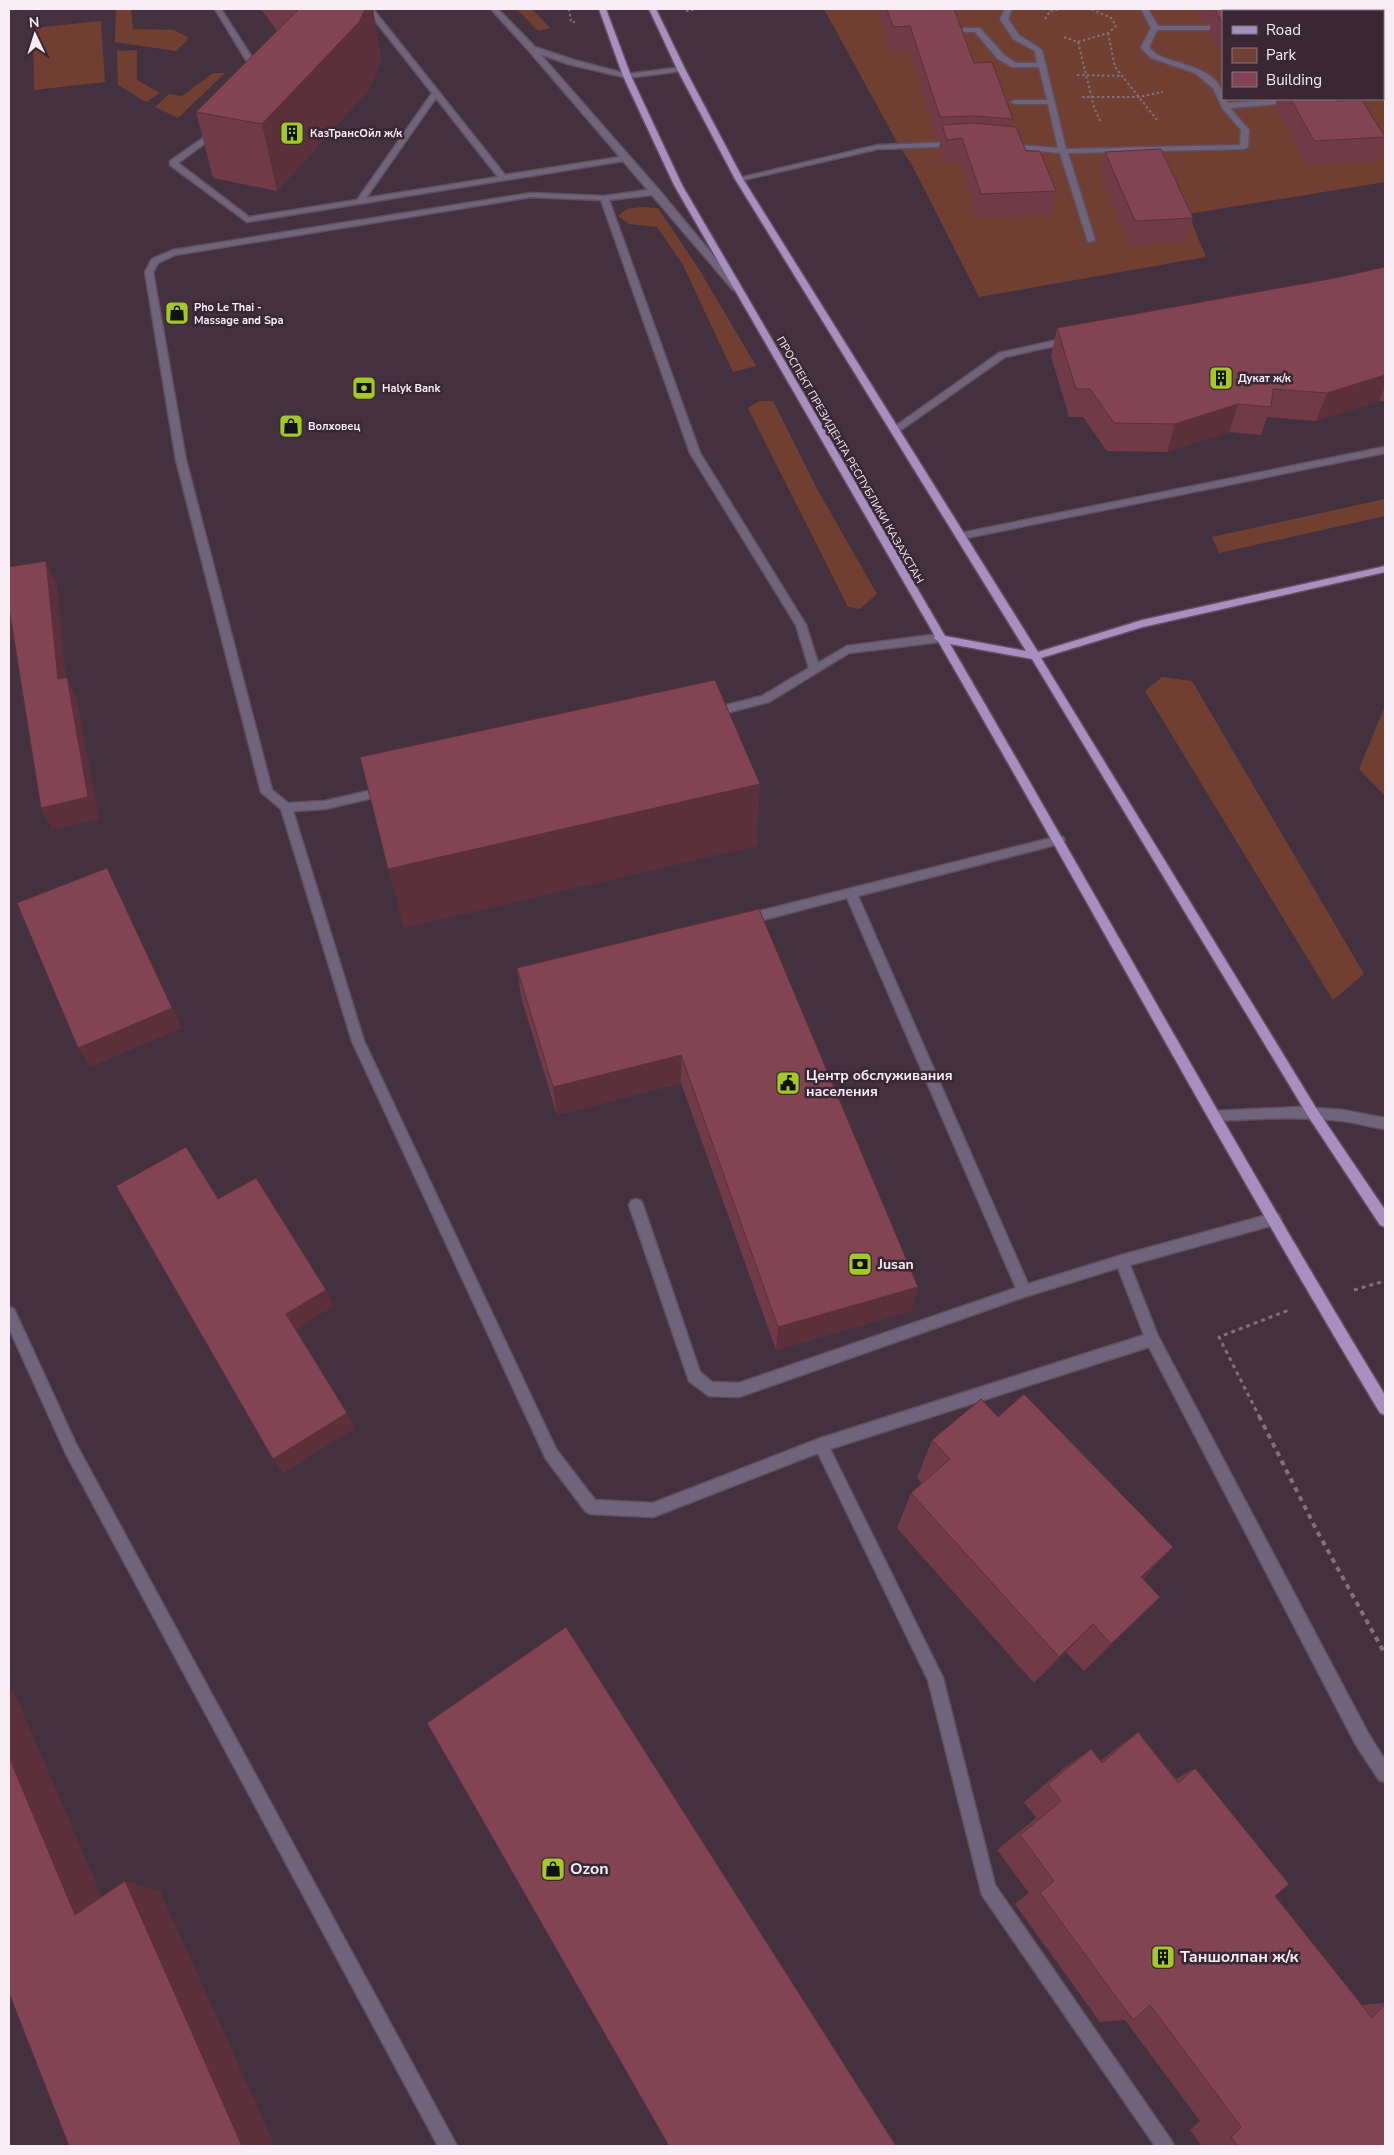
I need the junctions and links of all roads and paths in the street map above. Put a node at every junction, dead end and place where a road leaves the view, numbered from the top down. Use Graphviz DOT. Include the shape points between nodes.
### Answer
graph roads {
  1 [pos="218,9"];
  2 [pos="369,9"];
  3 [pos="494,9"];
  4 [pos="602,9"];
  5 [pos="652,9"];
  6 [pos="1008,9"];
  7 [pos="1091,9"];
  8 [pos="1144,9"];
  9 [pos="1098,10"];
  10 [pos="1154,28"];
  11 [pos="1222,28"];
  12 [pos="966,30"];
  13 [pos="1108,33"];
  14 [pos="532,49"];
  15 [pos="1174,63"];
  16 [pos="1042,66"];
  17 [pos="681,69"];
  18 [pos="1044,75"];
  19 [pos="1086,75"];
  20 [pos="627,76"];
  21 [pos="1122,76"];
  22 [pos="1205,77"];
  23 [pos="265,84"];
  24 [pos="436,92"];
  25 [pos="1138,97"];
  26 [pos="1092,98"];
  27 [pos="1050,99"];
  28 [pos="1300,100"];
  29 [pos="1015,102"];
  30 [pos="1225,106"];
  31 [pos="221,128"];
  32 [pos="962,143"];
  33 [pos="999,145"];
  34 [pos="1170,148"];
  35 [pos="1063,150"];
  36 [pos="1111,150"];
  37 [pos="626,158"];
  38 [pos="503,178"];
  39 [pos="739,178"];
  40 [pos="656,192"];
  41 [pos="604,198"];
  42 [pos="359,202"];
  43 [pos="1091,240"];
  44 [pos="741,293"];
  45 [pos="1079,338"];
  46 [pos="895,430"];
  47 [pos="1385,450"];
  48 [pos="961,536"];
  49 [pos="1385,569"];
  50 [pos="939,638"];
  51 [pos="1035,656"];
  52 [pos="815,670"];
  53 [pos="698,716"];
  54 [pos="392,789"];
  55 [pos="286,807"];
  56 [pos="1059,840"];
  57 [pos="851,893"];
  58 [pos="736,922"];
  59 [pos="1312,1112"];
  60 [pos="1214,1116"];
  61 [pos="1385,1124"];
  62 [pos="636,1205"];
  63 [pos="1274,1219"];
  64 [pos="1385,1221"];
  65 [pos="1122,1261"];
  66 [pos="1385,1281"];
  67 [pos="1024,1291"];
  68 [pos="1320,1298"];
  69 [pos="9,1313"];
  70 [pos="1152,1339"];
  71 [pos="1385,1408"];
  72 [pos="822,1445"];
  73 [pos="1385,1654"];
  74 [pos="1385,1774"];
  75 [pos="448,2146"];
  76 [pos="1165,2146"];
  1 -- 23 [label="street"];
  2 -- 24 [label="street"];
  3 -- 14 [label="street"];
  4 -- 20 [label="main road, ПРОСПЕКТ ПРЕЗИДЕНТА РЕСПУБЛИКИ КАЗАХСТАН"];
  5 -- 17 [label="main road"];
  6 -- 16 [label="street" via="1004,19 1016,37 1038,50"];
  7 -- 9 [label="path"];
  8 -- 10 [label="street"];
  9 -- 13 [label="path" via="1111,18 1116,26"];
  10 -- 11 [label="street"];
  10 -- 15 [label="street" via="1145,47 1154,56"];
  12 -- 16 [label="street" via="977,30 1000,57 1015,65"];
  13 -- 19 [label="path" via="1078,42"];
  13 -- 21 [label="path" via="1115,67"];
  14 -- 20 [label="street"];
  14 -- 37 [label="street"];
  15 -- 21 [label="path" via="1151,72"];
  15 -- 22 [label="street" via="1198,70"];
  16 -- 18 [label="street"];
  17 -- 20 [label="street"];
  17 -- 39 [label="main road"];
  18 -- 19 [label="path"];
  18 -- 27 [label="street"];
  19 -- 21 [label="path"];
  19 -- 26 [label="path"];
  20 -- 44 [label="main road, ПРОСПЕКТ ПРЕЗИДЕНТА РЕСПУБЛИКИ КАЗАХСТАН" via="678,185"];
  21 -- 25 [label="path"];
  22 -- 25 [label="path" via="1178,88"];
  22 -- 30 [label="street" via="1216,88"];
  24 -- 38 [label="street"];
  24 -- 42 [label="street"];
  25 -- 26 [label="path"];
  25 -- 34 [label="path" via="1162,125"];
  26 -- 27 [label="path"];
  26 -- 36 [label="path"];
  27 -- 29 [label="street"];
  27 -- 35 [label="street"];
  28 -- 30 [label="street"];
  30 -- 34 [label="street" via="1245,130 1244,147"];
  31 -- 42 [label="street" via="173,163 247,220"];
  32 -- 39 [label="street" via="878,147"];
  33 -- 35 [label="street"];
  34 -- 36 [label="street"];
  35 -- 36 [label="street"];
  35 -- 43 [label="street"];
  37 -- 38 [label="street"];
  37 -- 40 [label="street"];
  38 -- 42 [label="street"];
  39 -- 46 [label="main road"];
  40 -- 41 [label="street"];
  40 -- 44 [label="street"];
  41 -- 52 [label="street" via="696,453 801,625"];
  41 -- 55 [label="street" via="531,195 222,245 173,253 155,261 149,272 184,470 267,792"];
  44 -- 50 [label="main road, ПРОСПЕКТ ПРЕЗИДЕНТА РЕСПУБЛИКИ КАЗАХСТАН"];
  45 -- 46 [label="street" via="1002,355"];
  46 -- 48 [label="main road"];
  47 -- 48 [label="street"];
  48 -- 51 [label="main road"];
  49 -- 51 [label="main road" via="1142,624"];
  50 -- 51 [label="main road"];
  50 -- 52 [label="street" via="847,650"];
  50 -- 56 [label="main road, ПРОСПЕКТ ПРЕЗИДЕНТА РЕСПУБЛИКИ КАЗАХСТАН"];
  51 -- 59 [label="main road"];
  52 -- 53 [label="street" via="765,699"];
  54 -- 55 [label="street" via="325,805"];
  55 -- 72 [label="street" via="358,1041 551,1454 591,1507 653,1510"];
  56 -- 57 [label="street"];
  56 -- 60 [label="main road, ПРОСПЕКТ ПРЕЗИДЕНТА РЕСПУБЛИКИ КАЗАХСТАН"];
  57 -- 58 [label="street"];
  57 -- 67 [label="street"];
  59 -- 60 [label="street"];
  59 -- 61 [label="street" via="1366,1118"];
  59 -- 64 [label="main road"];
  60 -- 63 [label="main road, ПРОСПЕКТ ПРЕЗИДЕНТА РЕСПУБЛИКИ КАЗАХСТАН"];
  62 -- 67 [label="street" via="694,1376 709,1389 739,1390"];
  63 -- 65 [label="street"];
  63 -- 68 [label="main road, ПРОСПЕКТ ПРЕЗИДЕНТА РЕСПУБЛИКИ КАЗАХСТАН"];
  65 -- 67 [label="street"];
  65 -- 70 [label="street"];
  66 -- 68 [label="path"];
  68 -- 71 [label="main road, ПРОСПЕКТ ПРЕЗИДЕНТА РЕСПУБЛИКИ КАЗАХСТАН"];
  68 -- 73 [label="path" via="1219,1337 1317,1531"];
  69 -- 75 [label="street" via="71,1449"];
  70 -- 72 [label="street"];
  70 -- 74 [label="street" via="1362,1739"];
  72 -- 76 [label="street" via="935,1678 988,1888"];
}
